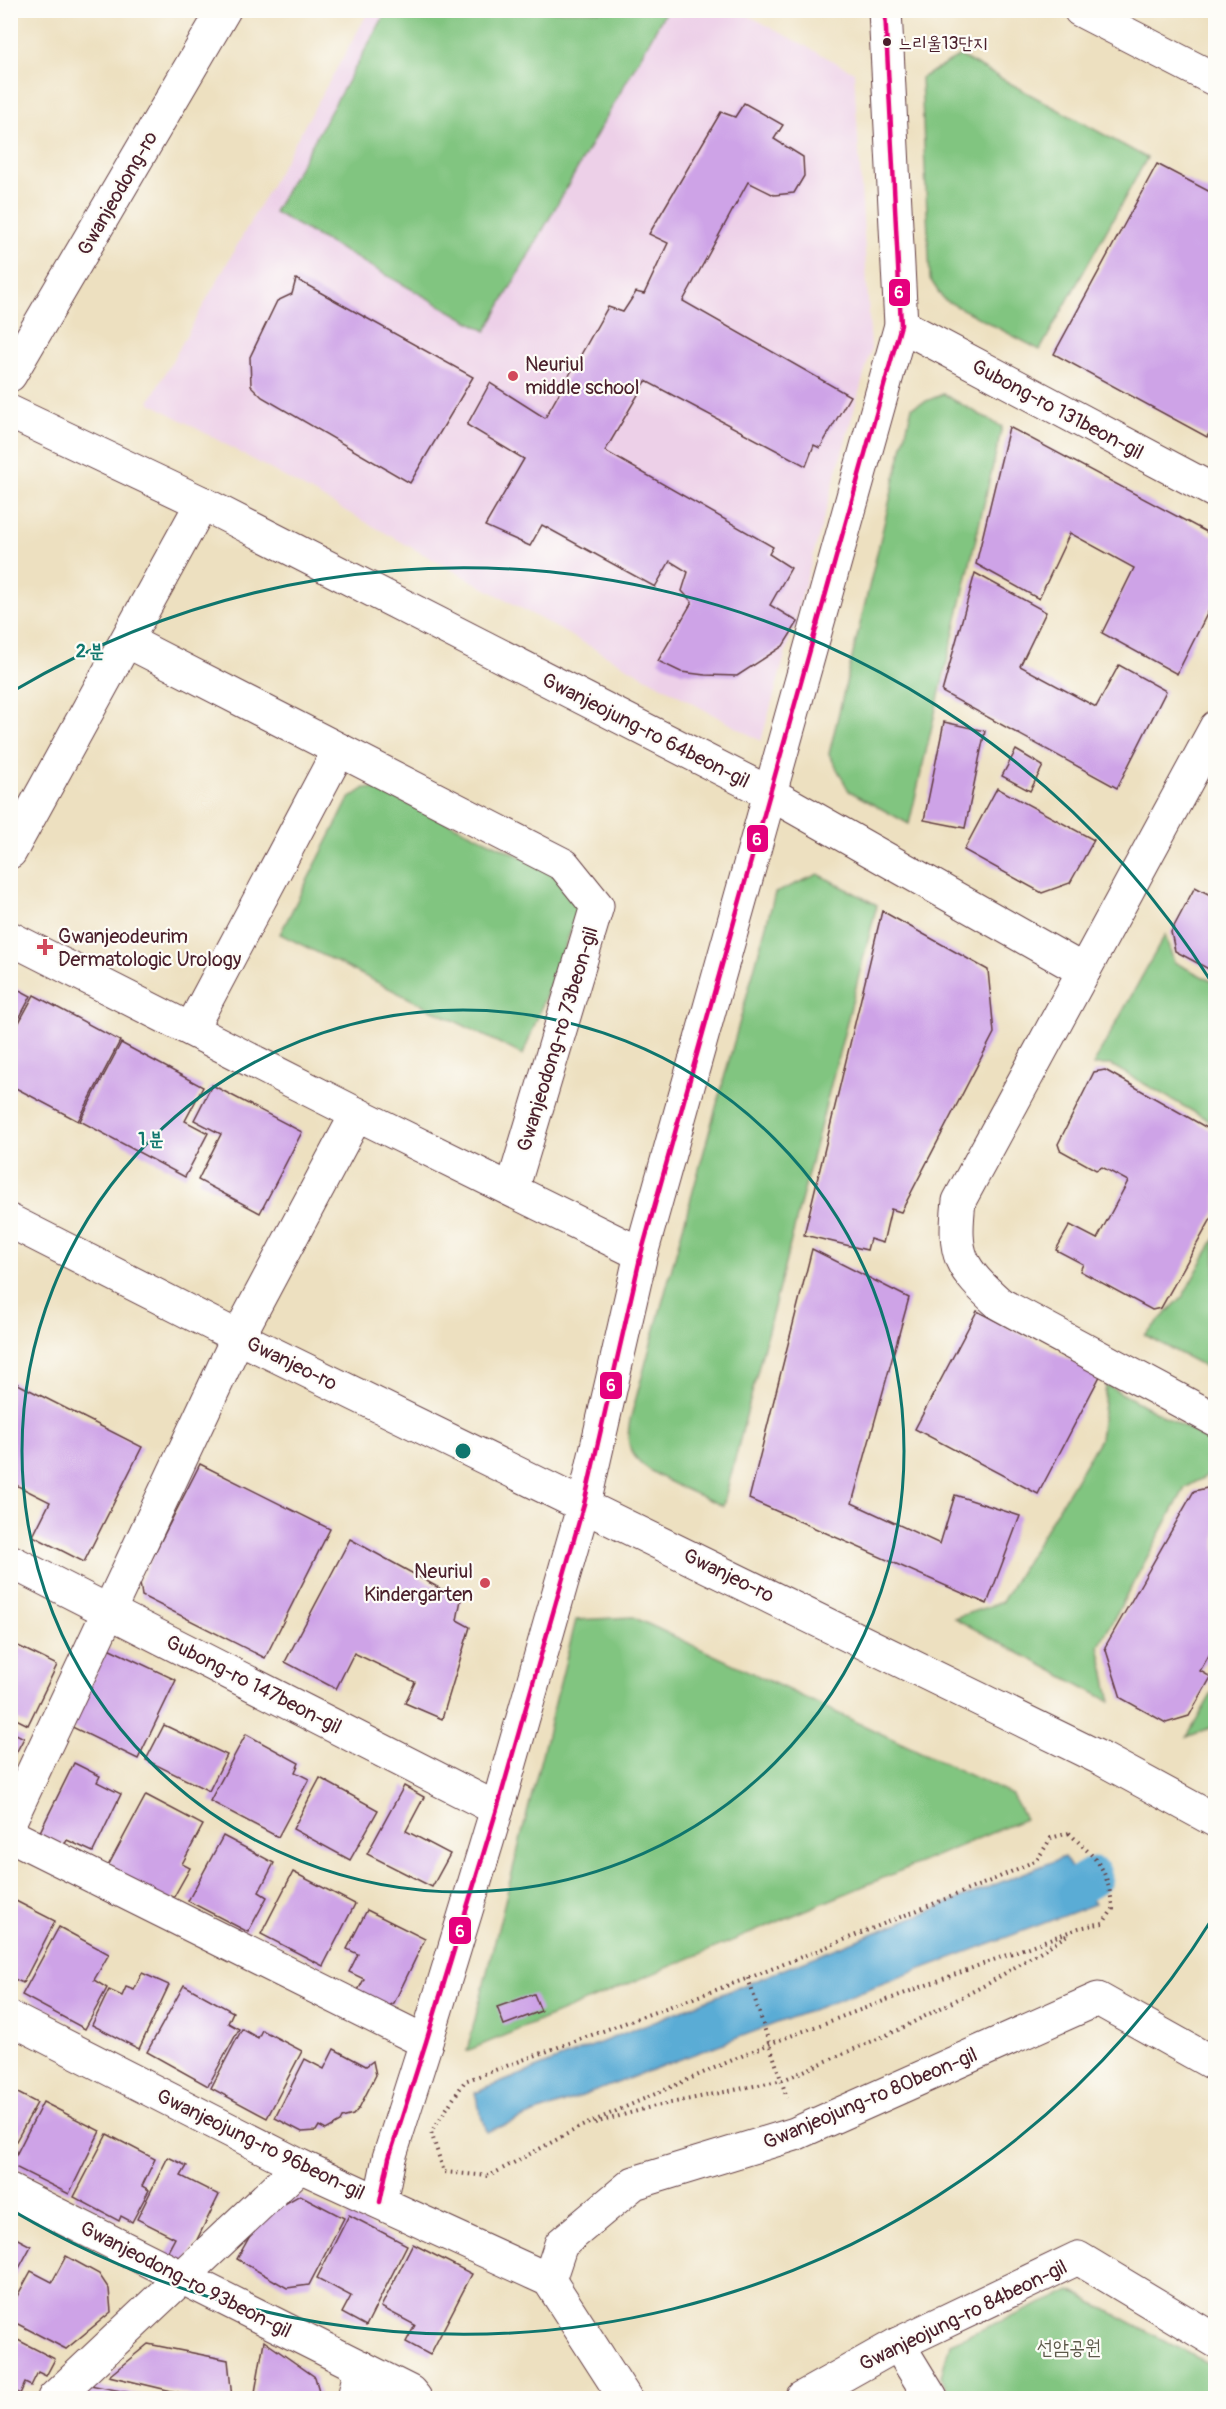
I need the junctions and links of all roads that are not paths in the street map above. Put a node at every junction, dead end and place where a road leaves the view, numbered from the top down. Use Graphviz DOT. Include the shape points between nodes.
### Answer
graph roads {
  1 [pos="224,10"];
  2 [pos="885,10"];
  3 [pos="1080,10"];
  4 [pos="1215,80"];
  5 [pos="901,325"];
  6 [pos="10,375"];
  7 [pos="10,412"];
  8 [pos="1215,492"];
  9 [pos="202,503"];
  10 [pos="127,641"];
  11 [pos="1215,727"];
  12 [pos="339,750"];
  13 [pos="771,794"];
  14 [pos="10,852"];
  15 [pos="10,938"];
  16 [pos="1083,971"];
  17 [pos="191,1029"];
  18 [pos="357,1114"];
  19 [pos="512,1190"];
  20 [pos="10,1221"];
  21 [pos="641,1254"];
  22 [pos="238,1337"];
  23 [pos="1215,1420"];
  24 [pos="584,1504"];
  25 [pos="10,1561"];
  26 [pos="109,1610"];
  27 [pos="497,1809"];
  28 [pos="10,1821"];
  29 [pos="1215,1821"];
  30 [pos="10,1835"];
  31 [pos="10,2018"];
  32 [pos="426,2042"];
  33 [pos="1215,2065"];
  34 [pos="300,2166"];
  35 [pos="10,2191"];
  36 [pos="380,2202"];
  37 [pos="182,2277"];
  38 [pos="549,2280"];
  39 [pos="1215,2342"];
  40 [pos="898,2344"];
  41 [pos="361,2367"];
  42 [pos="54,2398"];
  43 [pos="354,2398"];
  44 [pos="415,2398"];
  45 [pos="625,2398"];
  46 [pos="802,2398"];
  47 [pos="931,2398"];
  1 -- 6 [label="street, Gwanjeodong-ro"];
  2 -- 5 [label="street"];
  3 -- 4 [label="street"];
  5 -- 8 [label="street, Gubong-ro 131beon-gil"];
  5 -- 13 [label="street"];
  7 -- 9 [label="street, Gwanjeojung-ro 64beon-gil"];
  9 -- 10 [label="street"];
  9 -- 13 [label="street, Gwanjeojung-ro 64beon-gil"];
  10 -- 12 [label="street, Gwanjeodong-ro 73beon-gil"];
  10 -- 14 [label="street"];
  11 -- 16 [label="street"];
  12 -- 17 [label="street"];
  12 -- 19 [label="street, Gwanjeodong-ro 73beon-gil" via="564,865 597,906"];
  13 -- 16 [label="street, Gwanjeojung-ro 64beon-gil"];
  13 -- 21 [label="street"];
  15 -- 17 [label="street"];
  16 -- 23 [label="street" via="959,1201 956,1228 960,1259 999,1304"];
  17 -- 18 [label="street"];
  18 -- 19 [label="street"];
  18 -- 22 [label="street, Gwanjeo-ro"];
  19 -- 21 [label="street"];
  20 -- 22 [label="street, Gwanjeo-ro"];
  21 -- 24 [label="street"];
  22 -- 24 [label="street, Gwanjeo-ro"];
  22 -- 26 [label="street, Gwanjeo-ro"];
  24 -- 27 [label="street"];
  24 -- 29 [label="street, Gwanjeo-ro" via="1102,1759"];
  25 -- 26 [label="street, Gubong-ro 147beon-gil"];
  26 -- 27 [label="street, Gubong-ro 147beon-gil"];
  26 -- 28 [label="street, Gwanjeo-ro"];
  27 -- 32 [label="street"];
  30 -- 32 [label="street"];
  31 -- 34 [label="street, Gwanjeojung-ro 96beon-gil"];
  32 -- 36 [label="street" via="388,2158"];
  33 -- 38 [label="street, Gwanjeojung-ro 80beon-gil" via="1098,1999 795,2134 634,2183 561,2244"];
  34 -- 36 [label="street, Gwanjeojung-ro 96beon-gil"];
  34 -- 37 [label="street"];
  35 -- 37 [label="street, Gwanjeodong-ro 93beon-gil"];
  36 -- 38 [label="street, Gwanjeojung-ro 96beon-gil"];
  37 -- 41 [label="street, Gwanjeodong-ro 93beon-gil"];
  37 -- 42 [label="street"];
  38 -- 45 [label="street"];
  39 -- 40 [label="street, Gwanjeojung-ro 84beon-gil" via="1078,2258"];
  40 -- 46 [label="street, Gwanjeojung-ro 84beon-gil"];
  40 -- 47 [label="street"];
  41 -- 43 [label="street"];
  41 -- 44 [label="street, Gwanjeodong-ro 93beon-gil"];
}
